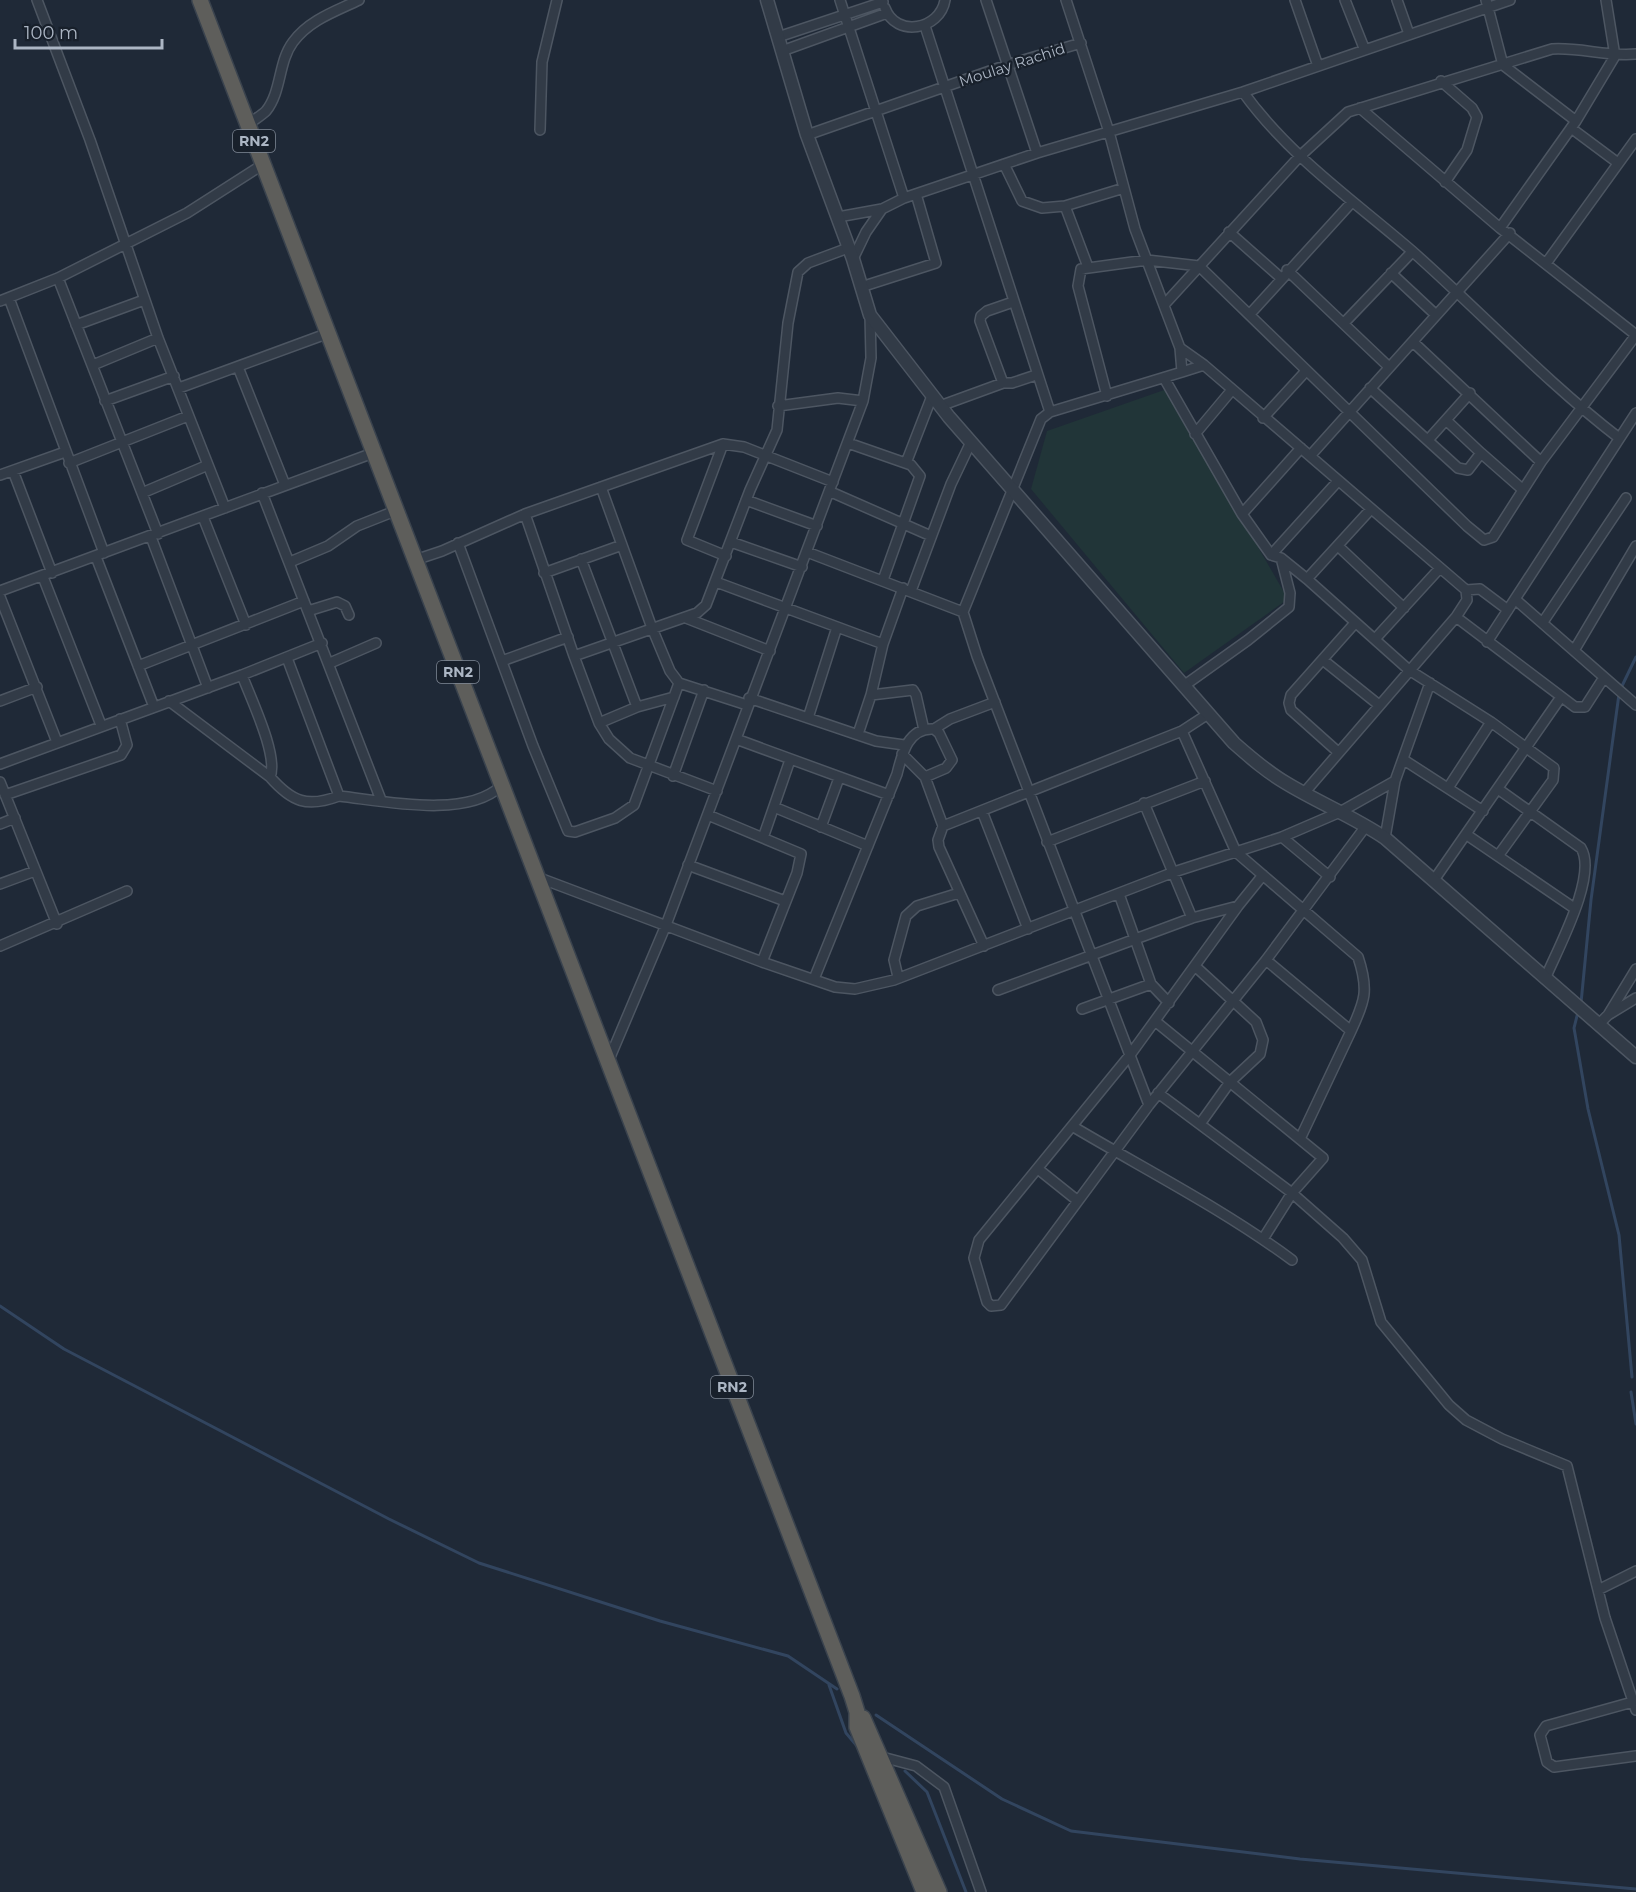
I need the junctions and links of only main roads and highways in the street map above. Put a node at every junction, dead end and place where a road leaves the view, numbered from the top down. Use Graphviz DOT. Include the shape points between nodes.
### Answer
graph roads {
  1 [pos="200,0"];
  2 [pos="857,1712"];
  3 [pos="924,1892"];
  4 [pos="939,1892"];
  1 -- 2 [label="highway, RN2"];
  2 -- 3 [label="highway, RN2" via="857,1727"];
  2 -- 4 [label="highway, RN2" via="867,1723"];
}
